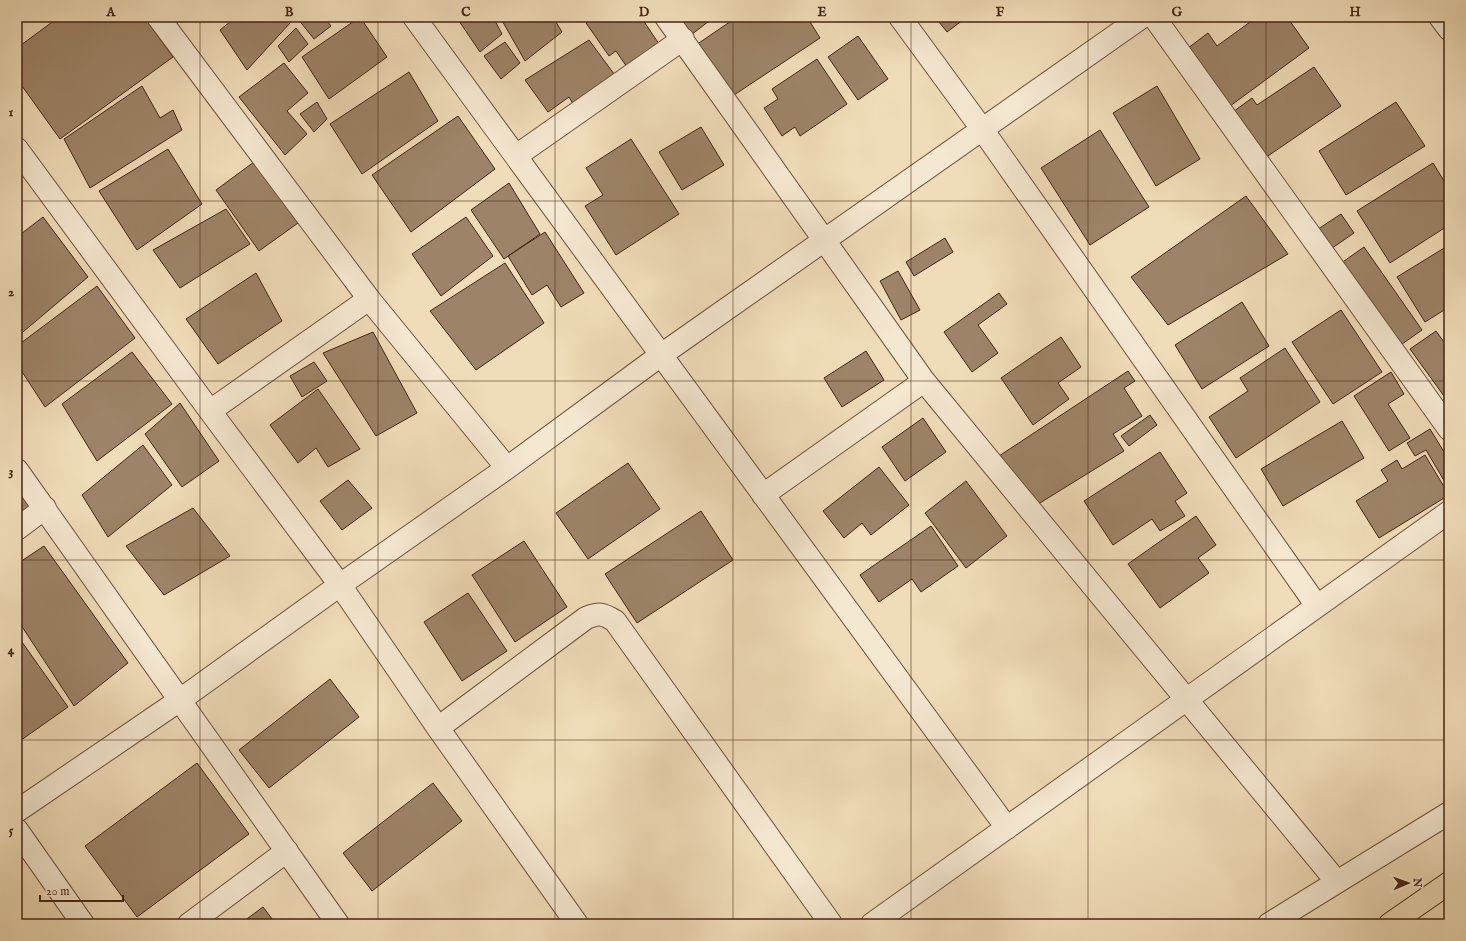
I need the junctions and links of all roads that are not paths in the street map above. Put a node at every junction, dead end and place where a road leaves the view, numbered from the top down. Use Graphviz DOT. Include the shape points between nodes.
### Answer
graph roads {
  1 [pos="158,17"];
  2 [pos="414,17"];
  3 [pos="666,17"];
  4 [pos="900,17"];
  5 [pos="1142,17"];
  6 [pos="1154,17"];
  7 [pos="1440,17"];
  8 [pos="1449,29"];
  9 [pos="683,39"];
  10 [pos="982,129"];
  11 [pos="17,149"];
  12 [pos="516,156"];
  13 [pos="824,240"];
  14 [pos="369,299"];
  15 [pos="661,354"];
  16 [pos="924,381"];
  17 [pos="210,411"];
  18 [pos="1449,429"];
  19 [pos="507,468"];
  20 [pos="17,470"];
  21 [pos="763,495"];
  22 [pos="45,508"];
  23 [pos="1449,512"];
  24 [pos="17,529"];
  25 [pos="340,585"];
  26 [pos="1317,606"];
  27 [pos="1187,699"];
  28 [pos="180,700"];
  29 [pos="438,728"];
  30 [pos="17,811"];
  31 [pos="1449,813"];
  32 [pos="1007,828"];
  33 [pos="17,830"];
  34 [pos="287,851"];
  35 [pos="1337,882"];
  36 [pos="1449,883"];
  37 [pos="83,924"];
  38 [pos="189,924"];
  39 [pos="338,924"];
  40 [pos="577,924"];
  41 [pos="831,924"];
  42 [pos="872,924"];
  43 [pos="1269,924"];
  44 [pos="1390,924"];
  1 -- 14 [label="street"];
  2 -- 12 [label="street"];
  3 -- 9 [label="street"];
  4 -- 10 [label="street"];
  5 -- 10 [label="street"];
  6 -- 18 [label="street"];
  7 -- 8 [label="street"];
  9 -- 12 [label="street"];
  9 -- 13 [label="street"];
  10 -- 13 [label="street"];
  10 -- 26 [label="street"];
  11 -- 17 [label="street"];
  12 -- 15 [label="street"];
  13 -- 15 [label="street"];
  13 -- 16 [label="street"];
  14 -- 17 [label="street"];
  14 -- 19 [label="street"];
  15 -- 19 [label="street"];
  15 -- 21 [label="street"];
  16 -- 21 [label="street"];
  16 -- 27 [label="street"];
  17 -- 25 [label="street"];
  19 -- 25 [label="street"];
  20 -- 22 [label="street"];
  21 -- 32 [label="street"];
  22 -- 24 [label="street"];
  22 -- 28 [label="street"];
  23 -- 26 [label="street"];
  25 -- 28 [label="street"];
  25 -- 29 [label="street"];
  26 -- 27 [label="street"];
  27 -- 32 [label="street"];
  27 -- 35 [label="street"];
  28 -- 30 [label="street"];
  28 -- 34 [label="street"];
  29 -- 40 [label="street"];
  29 -- 41 [label="street" via="586,618 604,614 615,620"];
  31 -- 35 [label="street"];
  32 -- 42 [label="street"];
  33 -- 37 [label="street"];
  34 -- 38 [label="street"];
  34 -- 39 [label="street"];
  35 -- 43 [label="street"];
  36 -- 44 [label="main road"];
}
